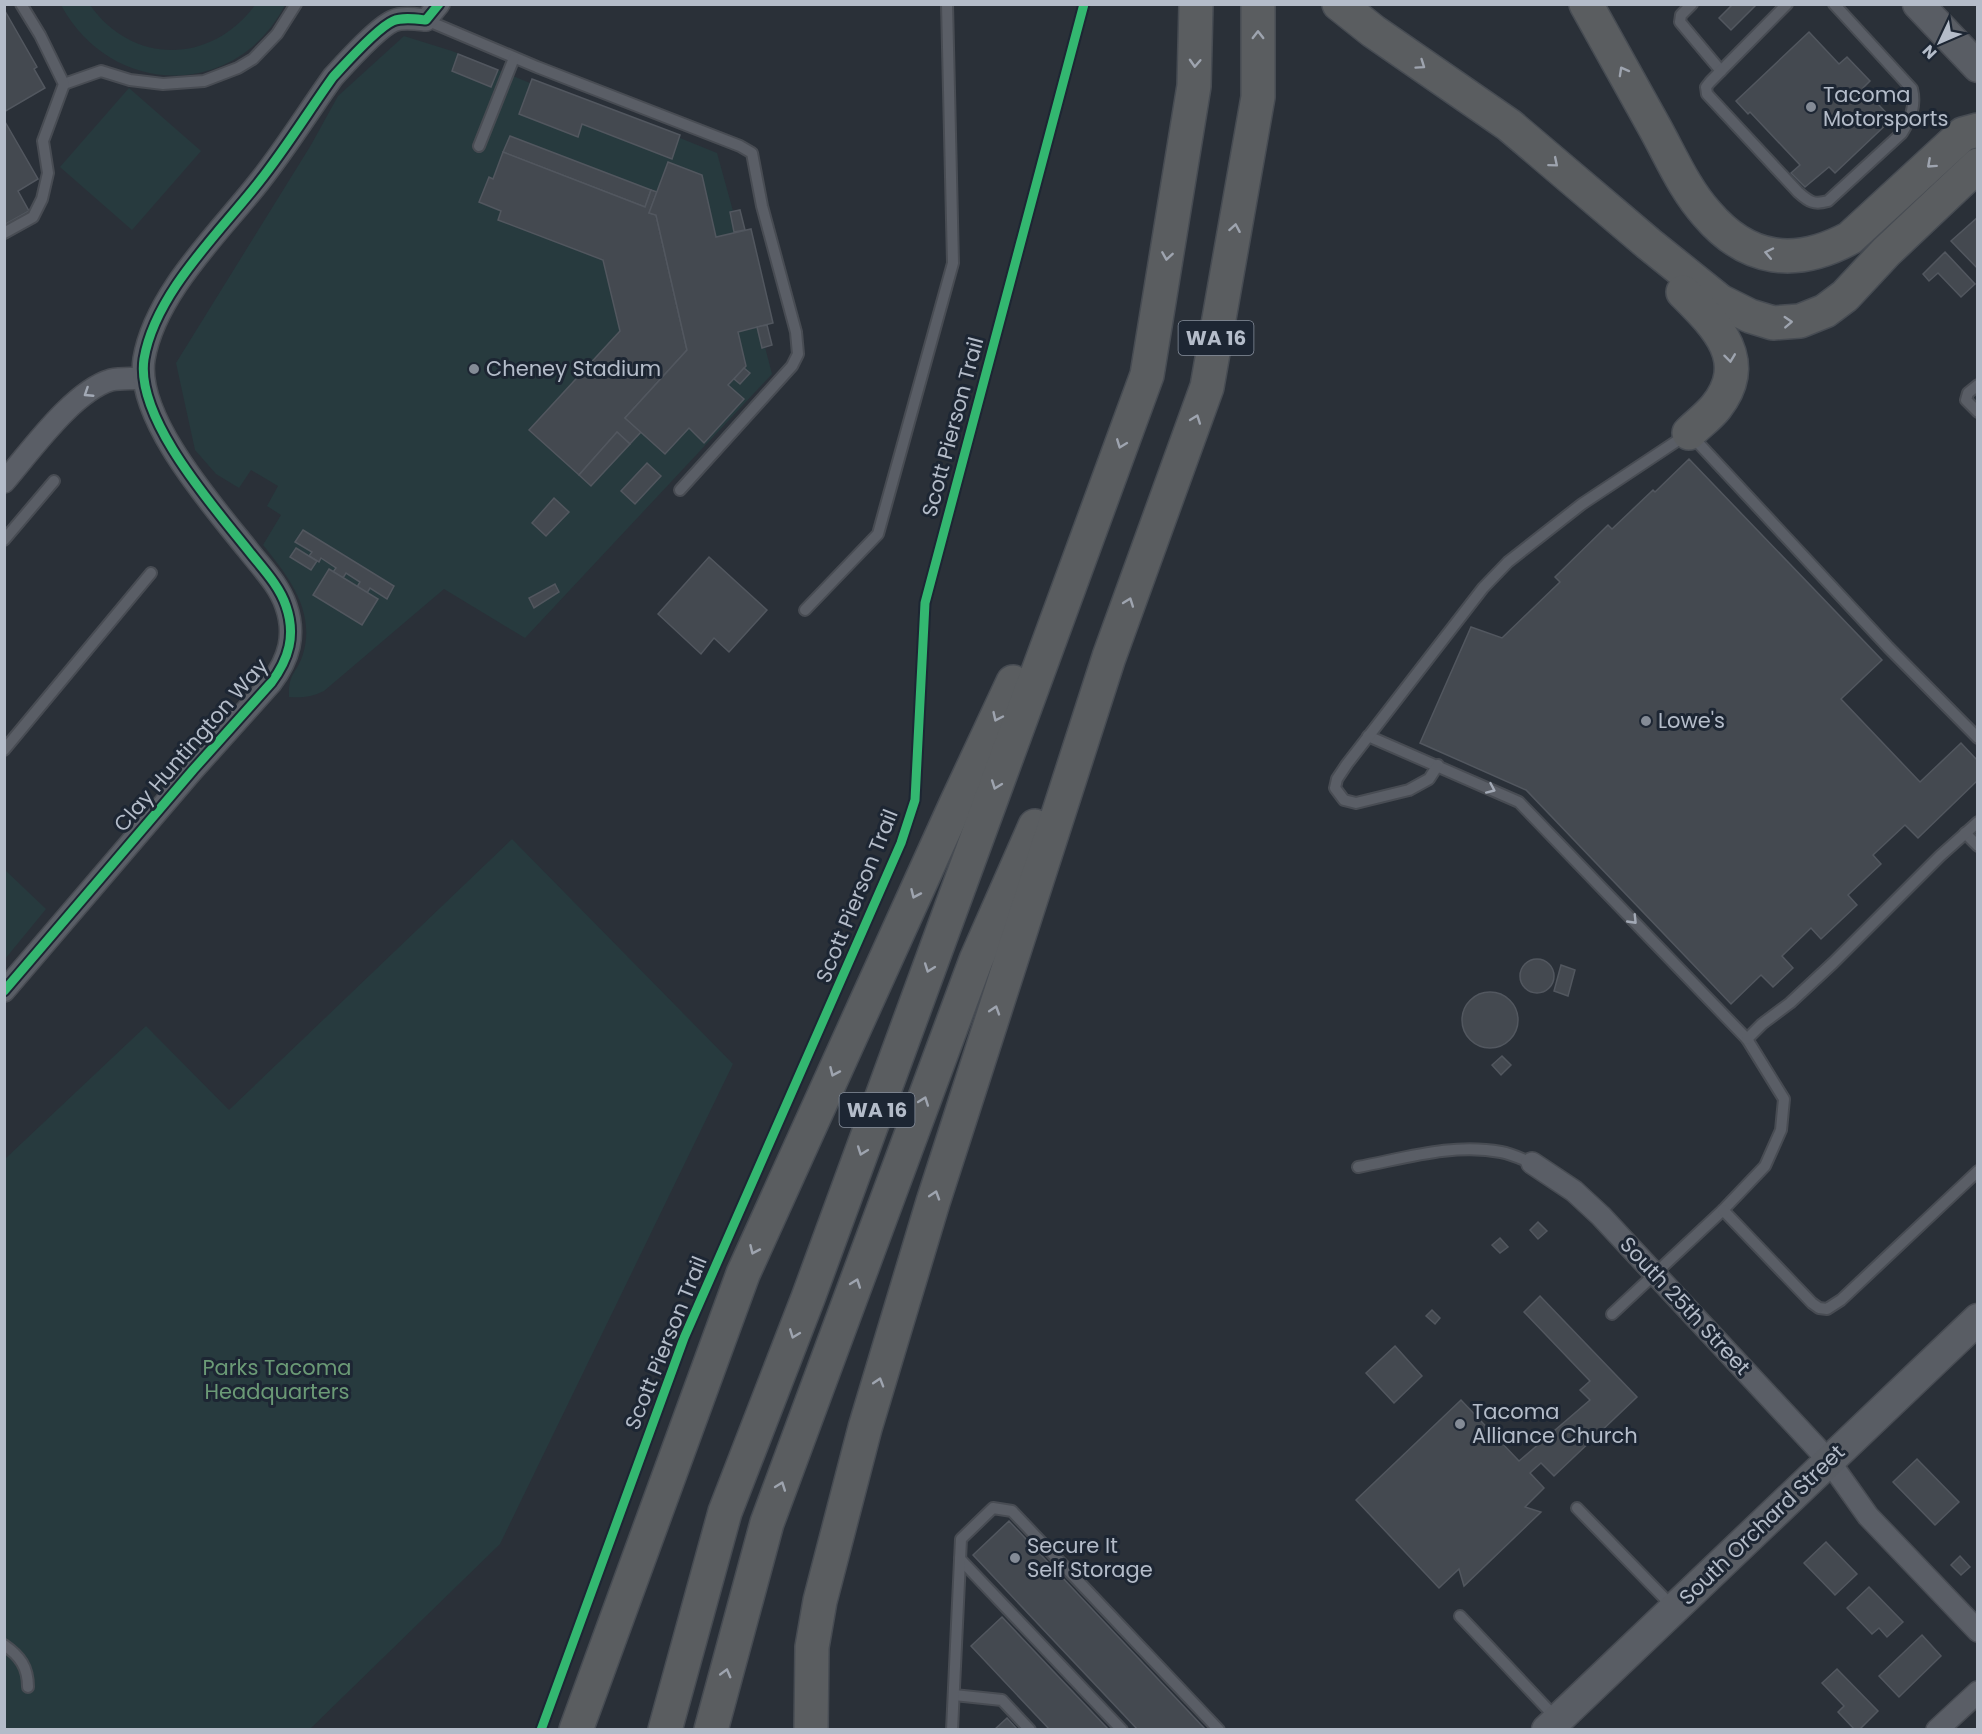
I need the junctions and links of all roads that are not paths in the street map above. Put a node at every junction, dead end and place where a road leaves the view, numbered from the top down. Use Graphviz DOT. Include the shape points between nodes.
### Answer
graph roads {
  1 [pos="21,4"];
  2 [pos="296,4"];
  3 [pos="947,4"];
  4 [pos="1196,4"];
  5 [pos="1258,4"];
  6 [pos="1339,4"];
  7 [pos="1586,4"];
  8 [pos="1692,4"];
  9 [pos="1787,4"];
  10 [pos="1834,4"];
  11 [pos="1918,4"];
  12 [pos="433,12"];
  13 [pos="514,58"];
  14 [pos="1977,67"];
  15 [pos="1721,70"];
  16 [pos="64,84"];
  17 [pos="1977,130"];
  18 [pos="479,147"];
  19 [pos="1977,165"];
  20 [pos="4,233"];
  21 [pos="1649,244"];
  22 [pos="144,378"];
  23 [pos="1977,385"];
  24 [pos="1977,412"];
  25 [pos="1689,433"];
  26 [pos="54,481"];
  27 [pos="4,482"];
  28 [pos="680,490"];
  29 [pos="1102,494"];
  30 [pos="4,540"];
  31 [pos="151,573"];
  32 [pos="806,609"];
  33 [pos="1109,657"];
  34 [pos="1368,736"];
  35 [pos="1977,738"];
  36 [pos="4,750"];
  37 [pos="1437,765"];
  38 [pos="1977,822"];
  39 [pos="1965,833"];
  40 [pos="1977,846"];
  41 [pos="4,991"];
  42 [pos="1747,1039"];
  43 [pos="1532,1163"];
  44 [pos="1358,1167"];
  45 [pos="1977,1171"];
  46 [pos="1723,1210"];
  47 [pos="1655,1274"];
  48 [pos="1612,1314"];
  49 [pos="1977,1319"];
  50 [pos="865,1428"];
  51 [pos="1829,1461"];
  52 [pos="1577,1508"];
  53 [pos="960,1559"];
  54 [pos="1674,1608"];
  55 [pos="1460,1616"];
  56 [pos="1977,1631"];
  57 [pos="4,1645"];
  58 [pos="28,1687"];
  59 [pos="1977,1692"];
  60 [pos="954,1695"];
  61 [pos="1552,1725"];
  62 [pos="576,1730"];
  63 [pos="665,1730"];
  64 [pos="711,1730"];
  65 [pos="794,1730"];
  66 [pos="811,1730"];
  67 [pos="952,1730"];
  68 [pos="1030,1730"];
  69 [pos="1122,1730"];
  70 [pos="1220,1730"];
  71 [pos="1938,1730"];
  1 -- 16 [label="lane"];
  2 -- 16 [label="lane" via="277,34 253,58 204,81 163,84 101,71"];
  3 -- 32 [label="lane" via="953,263 878,534"];
  4 -- 29 [label="highway, WA 16, one-way" via="1194,86 1147,375"];
  33 -- 5 [label="highway, WA 16, one-way" via="1208,387 1258,97"];
  6 -- 21 [label="highway, one-way" via="1509,126"];
  17 -- 7 [label="highway, one-way" via="1963,134 1850,238 1829,249 1800,256 1750,249 1706,214"];
  8 -- 15 [label="lane" via="1681,15 1680,22"];
  9 -- 15 [label="lane"];
  10 -- 15 [label="lane" via="1912,88 1915,100 1902,133 1828,201 1810,202 1798,192 1707,94 1706,87"];
  11 -- 14 [label="main road"];
  12 -- 13 [label="lane"];
  12 -- 22 [label="street" via="393,21 357,51 333,78 260,181 183,275 150,338"];
  13 -- 18 [label="lane"];
  13 -- 28 [label="lane" via="752,153 798,354 792,366"];
  16 -- 20 [label="lane" via="43,141 48,173 42,199 33,217"];
  21 -- 19 [label="highway, one-way" via="1720,301 1773,323 1800,321 1825,311 1845,296"];
  21 -- 25 [label="highway, one-way" via="1675,284 1720,331 1729,347 1732,364 1725,395"];
  22 -- 27 [label="street, one-way" via="111,380 88,392 69,407"];
  22 -- 41 [label="street, Clay Huntington Way" via="147,396 163,432 209,500 278,589 289,619 289,652 272,683"];
  23 -- 24 [label="lane" via="1966,400"];
  25 -- 34 [label="lane" via="1582,504 1499,570"];
  25 -- 35 [label="lane"];
  26 -- 30 [label="lane"];
  29 -- 62 [label="highway, one-way" via="956,804 743,1274"];
  29 -- 63 [label="highway, WA 16, one-way" via="808,1298 725,1512"];
  31 -- 36 [label="lane"];
  50 -- 33 [label="highway, one-way" via="933,1202"];
  64 -- 33 [label="highway, WA 16, one-way" via="771,1512 976,960"];
  34 -- 37 [label="lane"];
  34 -- 37 [label="lane" via="1336,782 1336,791 1347,802 1409,790 1429,779"];
  37 -- 42 [label="lane, one-way" via="1519,802"];
  38 -- 39 [label="lane"];
  39 -- 40 [label="lane"];
  39 -- 42 [label="lane" via="1833,963"];
  42 -- 46 [label="lane" via="1784,1099 1781,1130 1765,1166"];
  43 -- 44 [label="lane" via="1504,1152 1451,1149"];
  43 -- 47 [label="street, South 25th Street" via="1574,1191"];
  45 -- 46 [label="lane" via="1827,1309 1812,1303"];
  46 -- 47 [label="lane"];
  47 -- 48 [label="lane"];
  47 -- 51 [label="street, South 25th Street"];
  49 -- 51 [label="main road, South Orchard Street"];
  50 -- 65 [label="highway" via="800,1645"];
  50 -- 66 [label="highway" via="820,1600 812,1647"];
  51 -- 54 [label="main road, South Orchard Street"];
  51 -- 56 [label="street, South 25th Street" via="1868,1516"];
  52 -- 54 [label="lane"];
  53 -- 60 [label="lane"];
  53 -- 69 [label="lane"];
  53 -- 70 [label="lane" via="961,1539 993,1509 1012,1511"];
  54 -- 61 [label="main road, South Orchard Street"];
  55 -- 61 [label="lane"];
  57 -- 58 [label="lane" via="20,1657 28,1674"];
  59 -- 71 [label="street"];
  60 -- 67 [label="lane"];
  60 -- 68 [label="lane" via="1002,1700"];
}
